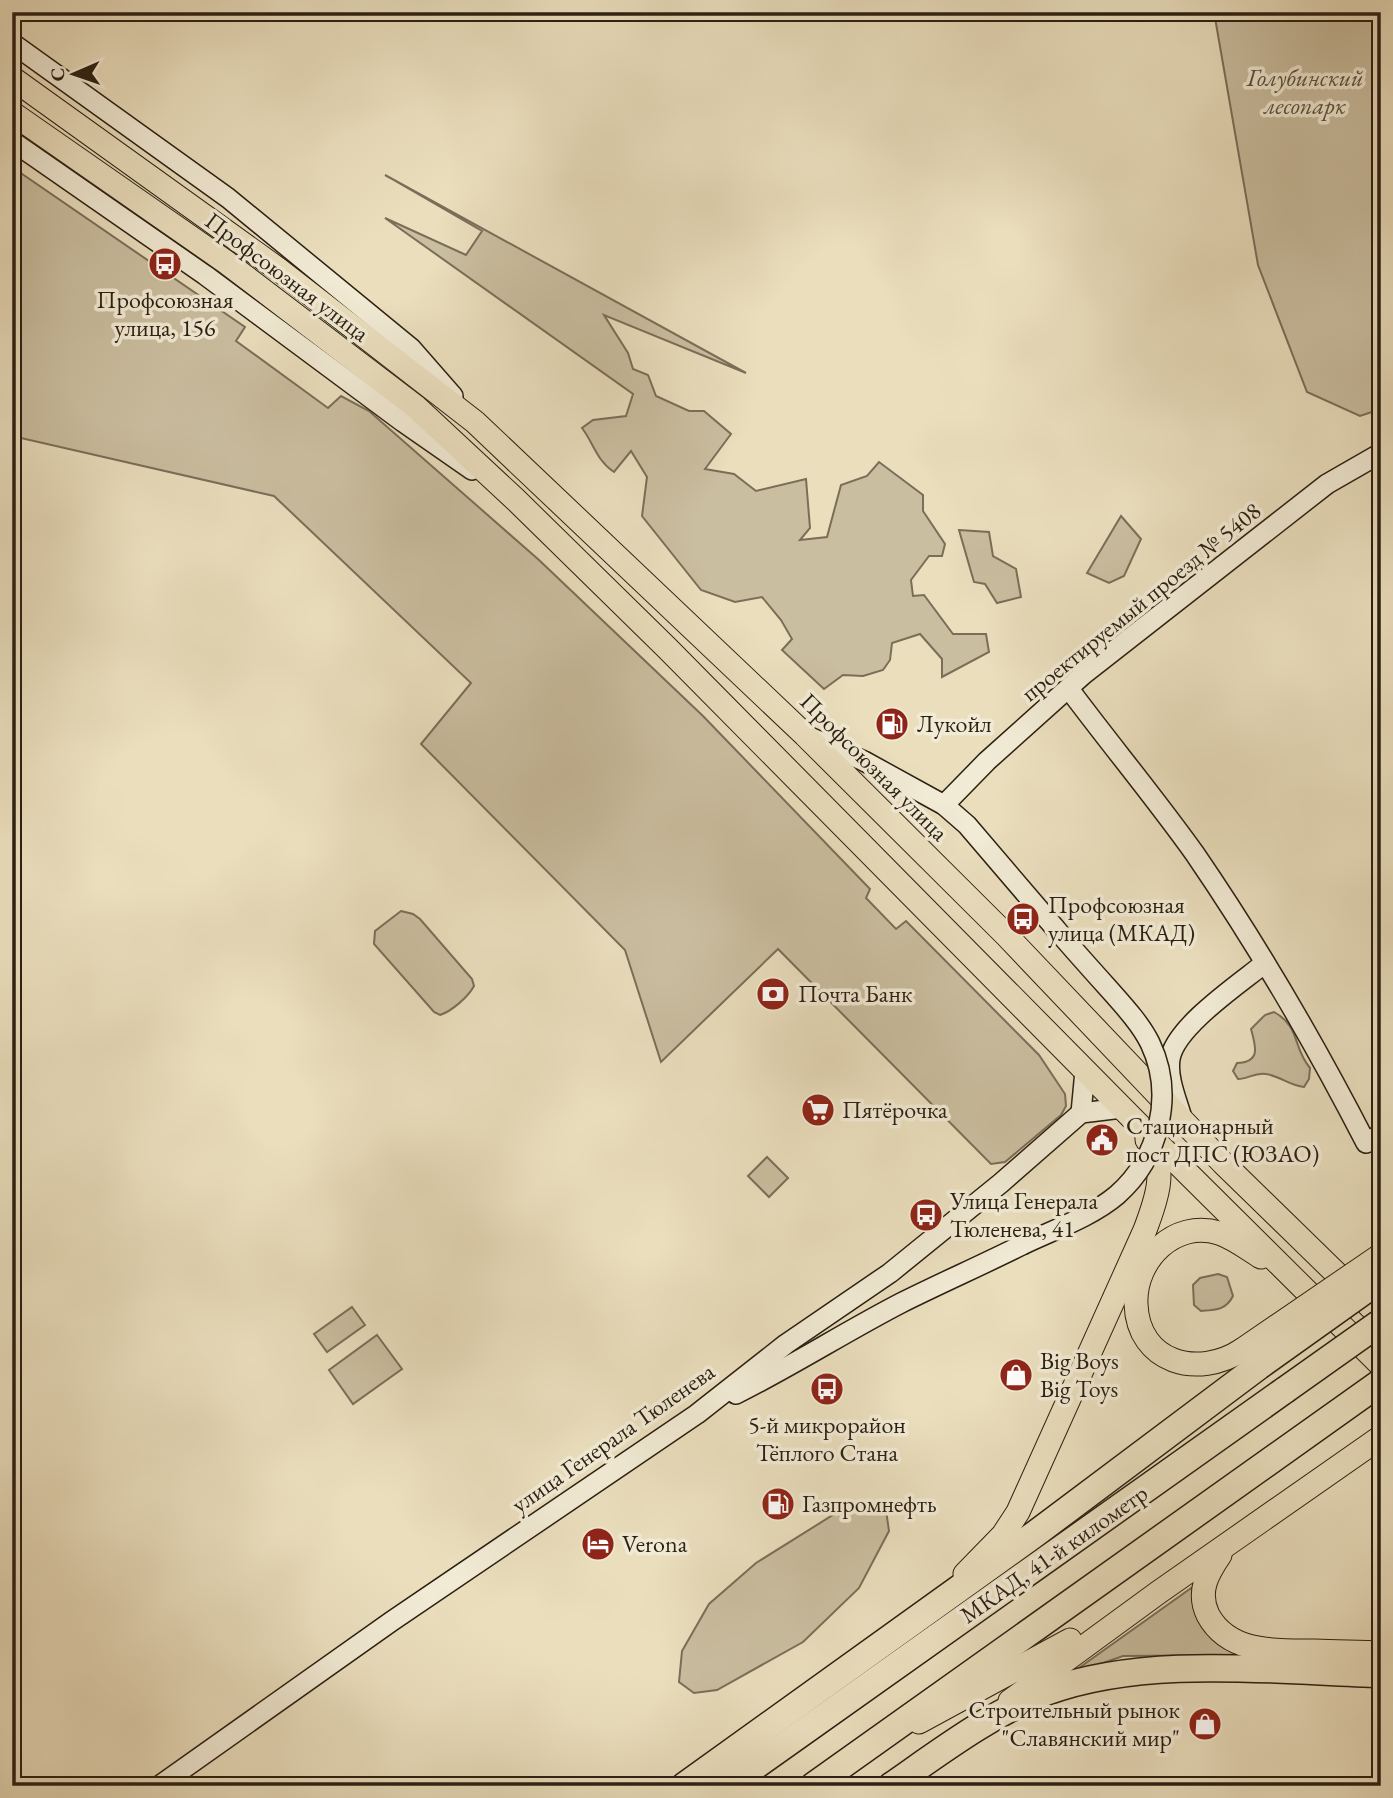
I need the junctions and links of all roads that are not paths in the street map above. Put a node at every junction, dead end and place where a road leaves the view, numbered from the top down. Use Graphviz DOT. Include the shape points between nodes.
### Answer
graph roads {
  1 [pos="12,43"];
  2 [pos="12,78"];
  3 [pos="12,113"];
  4 [pos="12,141"];
  5 [pos="475,422"];
  6 [pos="1381,453"];
  7 [pos="516,500"];
  8 [pos="1069,689"];
  9 [pos="805,735"];
  10 [pos="944,805"];
  11 [pos="1265,963"];
  12 [pos="1085,1071"];
  13 [pos="1081,1113"];
  14 [pos="1129,1115"];
  15 [pos="1182,1118"];
  16 [pos="1373,1139"];
  17 [pos="1381,1255"];
  18 [pos="1291,1275"];
  19 [pos="1381,1279"];
  20 [pos="1381,1319"];
  21 [pos="1251,1358"];
  22 [pos="1381,1365"];
  23 [pos="1381,1382"];
  24 [pos="697,1414"];
  25 [pos="1381,1437"];
  26 [pos="1226,1546"];
  27 [pos="1159,1592"];
  28 [pos="930,1609"];
  29 [pos="1381,1653"];
  30 [pos="1381,1674"];
  31 [pos="980,1725"];
  32 [pos="849,1760"];
  33 [pos="159,1786"];
  34 [pos="684,1786"];
  35 [pos="727,1786"];
  36 [pos="813,1786"];
  37 [pos="891,1786"];
  1 -- 5 [label="street, Профсоюзная улица" via="228,198 411,348"];
  2 -- 5 [label="main road, Профсоюзная улица" via="278,269"];
  3 -- 7 [label="main road, Профсоюзная улица" via="226,262 415,407"];
  4 -- 7 [label="street, Профсоюзная улица"];
  5 -- 9 [label="main road, Профсоюзная улица"];
  6 -- 8 [label="street, проектируемый проезд № 5408" via="1327,484"];
  7 -- 12 [label="main road, Профсоюзная улица"];
  8 -- 10 [label="street, проектируемый проезд № 5408"];
  8 -- 11 [label="street" via="1194,854"];
  9 -- 10 [label="street" via="885,771"];
  9 -- 15 [label="main road, Профсоюзная улица"];
  10 -- 24 [label="street, bridge" via="967,825 1151,1044 1162,1093 1157,1135 1136,1175 1095,1209 902,1303"];
  11 -- 15 [label="street" via="1190,1025 1175,1044 1171,1078"];
  11 -- 16 [label="street" via="1341,1095"];
  12 -- 13 [label="street"];
  12 -- 14 [label="main road, Профсоюзная улица"];
  13 -- 14 [label="street"];
  13 -- 24 [label="street, улица Генерала Тюленева" via="890,1273 786,1344"];
  14 -- 18 [label="main road"];
  14 -- 28 [label="main road" via="1157,1155 1160,1167 1145,1230 1018,1512 1003,1535"];
  15 -- 20 [label="main road, Профсоюзная улица"];
  17 -- 21 [label="main road, bridge" via="1327,1293"];
  18 -- 21 [label="main road" via="1210,1231 1189,1231 1169,1239 1148,1262 1136,1294 1137,1315 1159,1352 1178,1363 1200,1366"];
  18 -- 22 [label="main road"];
  19 -- 21 [label="highway, bridge"];
  20 -- 35 [label="highway, МКАД, 41-й километр, bridge"];
  21 -- 28 [label="highway" via="1158,1440"];
  23 -- 32 [label="highway, МКАД, 41-й километр"];
  24 -- 33 [label="street, улица Генерала Тюленева"];
  25 -- 26 [label="main road"];
  26 -- 27 [label="main road"];
  26 -- 29 [label="main road" via="1207,1574 1202,1591 1213,1624 1228,1638 1266,1650"];
  27 -- 31 [label="main road"];
  27 -- 32 [label="main road"];
  28 -- 34 [label="highway"];
  30 -- 31 [label="highway" via="1211,1669 1101,1677 1044,1693"];
  31 -- 37 [label="highway"];
  32 -- 36 [label="highway, МКАД, 41-й километр"];
}
